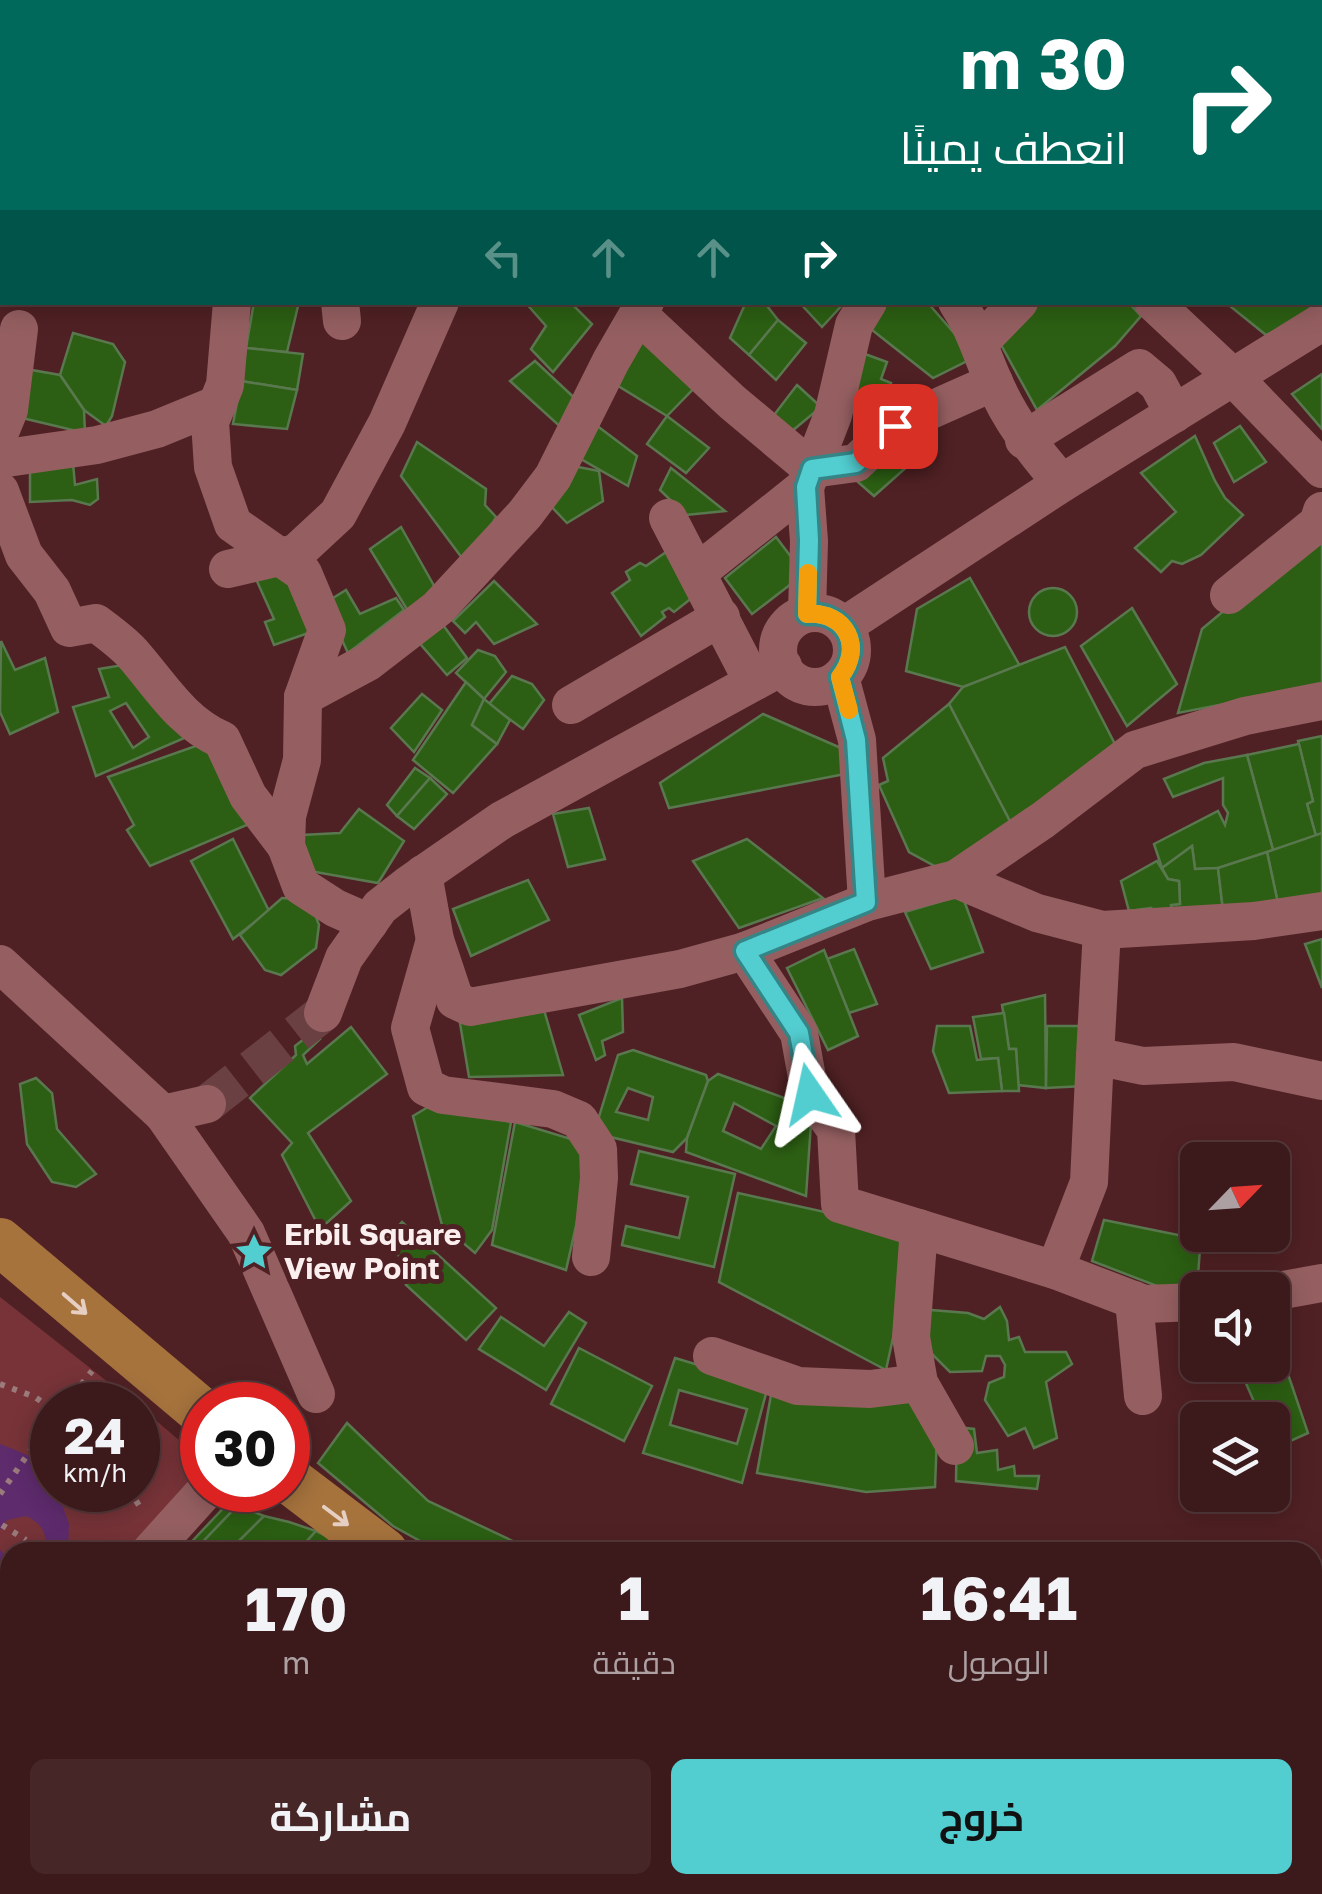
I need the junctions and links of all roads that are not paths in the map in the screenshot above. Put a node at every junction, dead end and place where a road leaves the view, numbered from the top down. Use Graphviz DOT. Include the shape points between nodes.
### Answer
graph roads {
  1 [pos="232,305"];
  2 [pos="439,305"];
  3 [pos="866,305"];
  4 [pos="959,305"];
  5 [pos="1016,305"];
  6 [pos="1156,305"];
  7 [pos="642,308"];
  8 [pos="1322,322"];
  9 [pos="18,330"];
  10 [pos="979,343"];
  11 [pos="1234,378"];
  12 [pos="994,382"];
  13 [pos="218,404"];
  14 [pos="1174,414"];
  15 [pos="0,432"];
  16 [pos="1024,440"];
  17 [pos="0,459"];
  18 [pos="1322,469"];
  19 [pos="809,478"];
  20 [pos="1062,483"];
  21 [pos="0,492"];
  22 [pos="1322,511"];
  23 [pos="668,518"];
  24 [pos="281,555"];
  25 [pos="228,569"];
  26 [pos="698,572"];
  27 [pos="1229,595"];
  28 [pos="807,614"];
  29 [pos="721,618"];
  30 [pos="844,626"];
  31 [pos="768,674"];
  32 [pos="840,677"];
  33 [pos="303,697"];
  34 [pos="1322,700"];
  35 [pos="571,704"];
  36 [pos="286,846"];
  37 [pos="423,874"];
  38 [pos="956,879"];
  39 [pos="866,902"];
  40 [pos="1322,911"];
  41 [pos="368,923"];
  42 [pos="1102,930"];
  43 [pos="435,940"];
  44 [pos="745,951"];
  45 [pos="0,964"];
  46 [pos="323,1013"];
  47 [pos="1096,1056"];
  48 [pos="1322,1082"];
  49 [pos="208,1104"];
  50 [pos="163,1114"];
  51 [pos="919,1228"];
  52 [pos="0,1242"];
  53 [pos="590,1257"];
  54 [pos="1054,1270"];
  55 [pos="1322,1283"];
  56 [pos="1290,1289"];
  57 [pos="1134,1300"];
  58 [pos="1180,1303"];
  59 [pos="712,1356"];
  60 [pos="919,1383"];
  61 [pos="180,1393"];
  62 [pos="316,1394"];
  63 [pos="1143,1396"];
  64 [pos="955,1446"];
  65 [pos="310,1496"];
  66 [pos="186,1512"];
  67 [pos="159,1542"];
  68 [pos="371,1542"];
  1 -- 13 [label="street"];
  2 -- 24 [label="street" via="338,514 296,553"];
  3 -- 19 [label="street" via="854,324 833,415"];
  4 -- 10 [label="street"];
  5 -- 10 [label="street"];
  6 -- 11 [label="street"];
  7 -- 19 [label="street"];
  7 -- 33 [label="street" via="553,477 525,514 438,608 368,662"];
  8 -- 11 [label="street"];
  9 -- 15 [label="street" via="9,410"];
  10 -- 12 [label="street"];
  11 -- 14 [label="street"];
  11 -- 18 [label="street"];
  12 -- 16 [label="street"];
  12 -- 19 [label="street" via="895,426 856,463"];
  13 -- 17 [label="street" via="97,445"];
  13 -- 24 [label="street" via="210,422 213,467 233,524"];
  14 -- 16 [label="street" via="1158,384 1139,368"];
  14 -- 20 [label="street"];
  16 -- 20 [label="street"];
  19 -- 26 [label="street"];
  19 -- 28 [label="street"];
  20 -- 30 [label="street"];
  21 -- 36 [label="street" via="24,556 52,591 69,628 96,623 201,731 222,740 248,796"];
  22 -- 27 [label="street" via="1318,522"];
  23 -- 26 [label="street"];
  24 -- 25 [label="street"];
  24 -- 33 [label="street" via="303,573 327,630"];
  26 -- 29 [label="street"];
  28 -- 30 [label="street" via="828,614"];
  28 -- 31 [label="street" via="788,624"];
  29 -- 31 [label="street"];
  29 -- 35 [label="street"];
  30 -- 32 [label="street" via="852,658"];
  31 -- 32 [label="street" via="808,686"];
  31 -- 37 [label="street" via="502,820"];
  32 -- 39 [label="street" via="856,740"];
  33 -- 36 [label="street" via="302,760"];
  34 -- 38 [label="street" via="1134,750"];
  36 -- 41 [label="street" via="301,886"];
  37 -- 41 [label="street"];
  37 -- 43 [label="street"];
  38 -- 39 [label="street"];
  38 -- 42 [label="street" via="1037,913"];
  39 -- 44 [label="street"];
  40 -- 42 [label="street"];
  41 -- 46 [label="street" via="344,958"];
  42 -- 47 [label="street"];
  43 -- 44 [label="street" via="455,1000 470,1007"];
  43 -- 53 [label="street" via="410,1028 426,1088 552,1109 580,1120 598,1148"];
  44 -- 51 [label="street" via="799,1033 810,1094 836,1130 840,1204"];
  45 -- 50 [label="street"];
  47 -- 48 [label="street" via="1143,1066 1234,1062"];
  47 -- 54 [label="street" via="1088,1182"];
  49 -- 50 [label="street"];
  50 -- 62 [label="street" via="246,1233"];
  51 -- 54 [label="street"];
  51 -- 60 [label="street" via="911,1337"];
  52 -- 61 [label="main road, one-way"];
  54 -- 57 [label="street"];
  55 -- 56 [label="street"];
  57 -- 58 [label="street"];
  57 -- 63 [label="street"];
  59 -- 60 [label="street" via="798,1386"];
  60 -- 64 [label="street"];
  65 -- 68 [label="main road, one-way"];
  66 -- 67 [label="street"];
}
